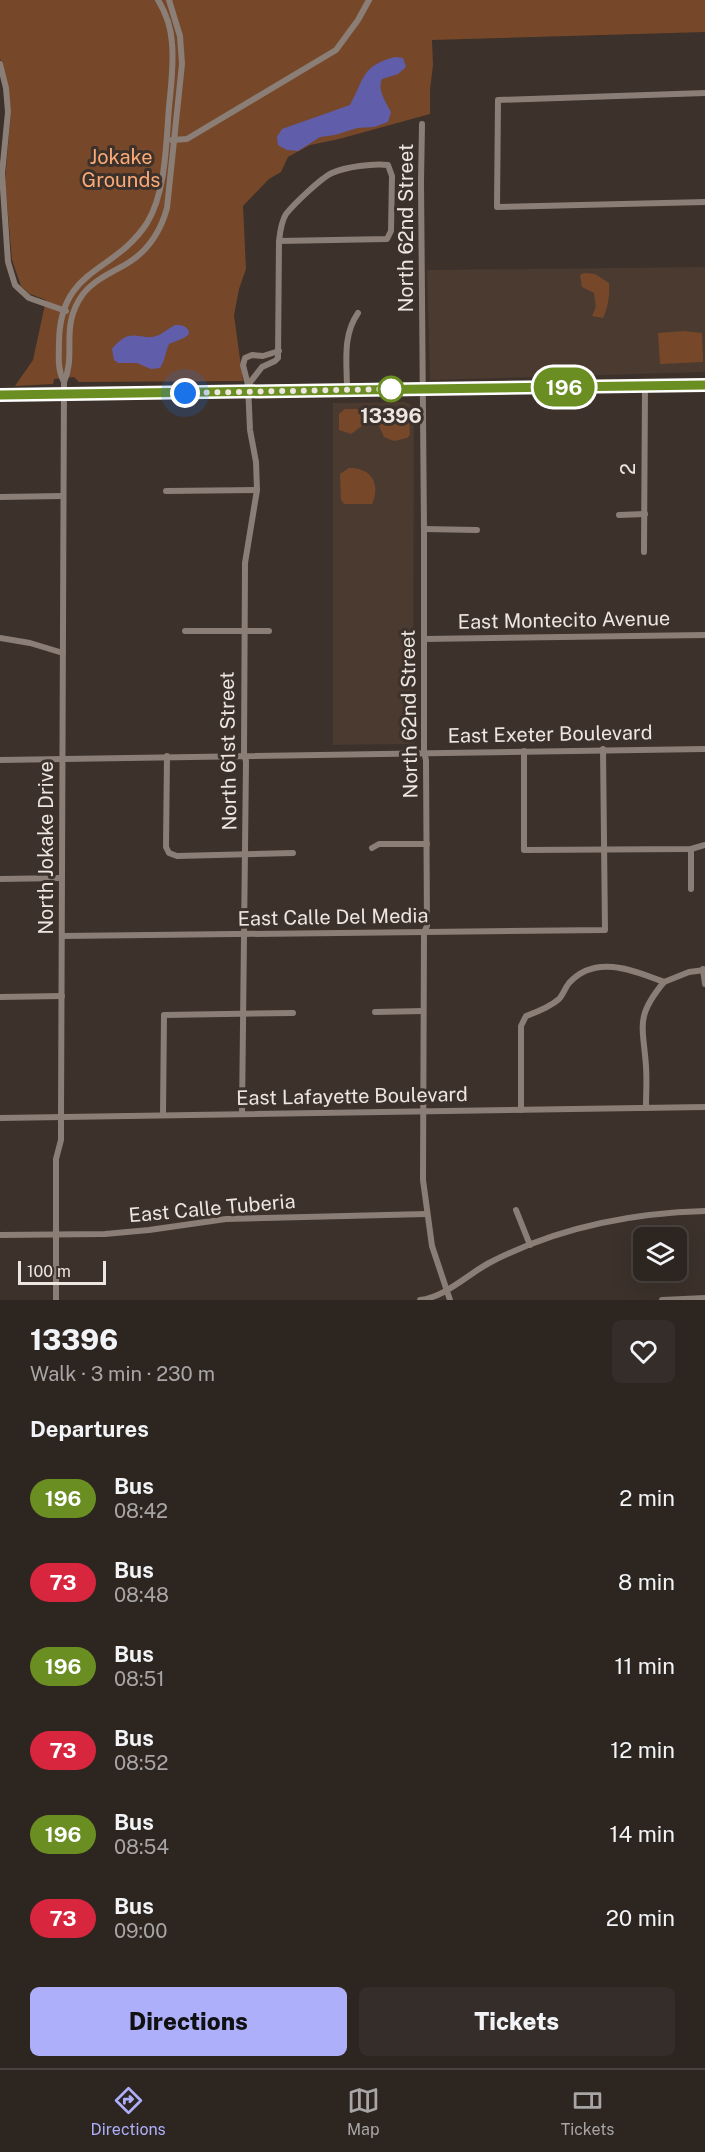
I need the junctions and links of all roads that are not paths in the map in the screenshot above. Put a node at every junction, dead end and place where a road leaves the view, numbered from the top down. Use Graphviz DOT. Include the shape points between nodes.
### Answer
graph roads {
  1 [pos="159,0"];
  2 [pos="169,0"];
  3 [pos="369,0"];
  4 [pos="0,64"];
  5 [pos="705,93"];
  6 [pos="422,124"];
  7 [pos="166,139"];
  8 [pos="174,140"];
  9 [pos="705,202"];
  10 [pos="279,241"];
  11 [pos="0,258"];
  12 [pos="9,262"];
  13 [pos="64,310"];
  14 [pos="73,313"];
  15 [pos="358,313"];
  16 [pos="279,351"];
  17 [pos="259,356"];
  18 [pos="262,367"];
  19 [pos="64,382"];
  20 [pos="705,385"];
  21 [pos="645,386"];
  22 [pos="248,388"];
  23 [pos="423,388"];
  24 [pos="347,390"];
  25 [pos="0,395"];
  26 [pos="64,395"];
  27 [pos="257,490"];
  28 [pos="166,491"];
  29 [pos="63,496"];
  30 [pos="0,497"];
  31 [pos="645,514"];
  32 [pos="619,515"];
  33 [pos="424,529"];
  34 [pos="477,530"];
  35 [pos="644,552"];
  36 [pos="185,631"];
  37 [pos="243,631"];
  38 [pos="269,631"];
  39 [pos="705,635"];
  40 [pos="0,638"];
  41 [pos="423,639"];
  42 [pos="63,652"];
  43 [pos="603,749"];
  44 [pos="705,749"];
  45 [pos="423,752"];
  46 [pos="524,752"];
  47 [pos="244,755"];
  48 [pos="167,756"];
  49 [pos="0,759"];
  50 [pos="63,759"];
  51 [pos="427,844"];
  52 [pos="705,845"];
  53 [pos="372,848"];
  54 [pos="691,849"];
  55 [pos="604,850"];
  56 [pos="293,854"];
  57 [pos="245,855"];
  58 [pos="62,878"];
  59 [pos="0,879"];
  60 [pos="691,889"];
  61 [pos="424,932"];
  62 [pos="244,935"];
  63 [pos="62,936"];
  64 [pos="704,969"];
  65 [pos="664,982"];
  66 [pos="705,984"];
  67 [pos="62,996"];
  68 [pos="0,997"];
  69 [pos="423,1011"];
  70 [pos="375,1012"];
  71 [pos="293,1013"];
  72 [pos="242,1014"];
  73 [pos="705,1107"];
  74 [pos="646,1108"];
  75 [pos="521,1110"];
  76 [pos="422,1111"];
  77 [pos="242,1113"];
  78 [pos="164,1115"];
  79 [pos="0,1118"];
  80 [pos="61,1118"];
  81 [pos="516,1210"];
  82 [pos="705,1211"];
  83 [pos="426,1214"];
  84 [pos="55,1234"];
  85 [pos="0,1235"];
  86 [pos="530,1245"];
  87 [pos="446,1289"];
  88 [pos="705,1298"];
  89 [pos="56,1300"];
  90 [pos="420,1300"];
  91 [pos="450,1300"];
  92 [pos="662,1300"];
  1 -- 7 [label="street" via="172,41"];
  2 -- 8 [label="street" via="182,46"];
  3 -- 8 [label="street" via="336,50 187,139"];
  4 -- 12 [label="street" via="8,112 2,174"];
  5 -- 9 [label="street" via="498,100 497,207"];
  6 -- 23 [label="street, North 62nd Street"];
  7 -- 8 [label="street"];
  7 -- 13 [label="street" via="160,189 148,221 126,249 75,286"];
  8 -- 14 [label="street" via="163,223 148,247 84,293"];
  10 -- 10 [label="street" via="286,214 333,173 377,163 388,165 392,176 391,231 387,239"];
  10 -- 16 [label="street"];
  11 -- 12 [label="street"];
  12 -- 13 [label="street" via="15,285 29,298"];
  13 -- 14 [label="street"];
  13 -- 19 [label="street" via="59,341 59,372"];
  14 -- 19 [label="street"];
  15 -- 24 [label="street" via="347,335"];
  16 -- 17 [label="street"];
  16 -- 18 [label="street" via="275,361"];
  17 -- 18 [label="street"];
  17 -- 22 [label="street, North 61st Street" via="245,358"];
  18 -- 22 [label="street"];
  19 -- 26 [label="street, North Jokake Drive"];
  20 -- 21 [label="main road"];
  21 -- 23 [label="main road"];
  21 -- 31 [label="street, 2"];
  22 -- 24 [label="main road"];
  22 -- 26 [label="main road"];
  22 -- 27 [label="street, North 61st Street"];
  23 -- 24 [label="main road"];
  23 -- 33 [label="street, North 62nd Street"];
  25 -- 26 [label="main road"];
  26 -- 29 [label="street, North Jokake Drive"];
  27 -- 28 [label="street"];
  27 -- 37 [label="street, North 61st Street" via="245,557"];
  29 -- 30 [label="street"];
  29 -- 42 [label="street, North Jokake Drive"];
  31 -- 32 [label="street"];
  31 -- 35 [label="street, 2"];
  33 -- 34 [label="street"];
  33 -- 41 [label="street, North 62nd Street"];
  36 -- 37 [label="street"];
  37 -- 38 [label="street"];
  37 -- 47 [label="street, North 61st Street"];
  39 -- 41 [label="street, East Montecito Avenue"];
  40 -- 42 [label="street"];
  41 -- 45 [label="street, North 62nd Street"];
  42 -- 50 [label="street, North Jokake Drive"];
  43 -- 44 [label="street, East Exeter Boulevard"];
  43 -- 46 [label="street, East Exeter Boulevard"];
  43 -- 55 [label="street"];
  45 -- 46 [label="street, East Exeter Boulevard"];
  45 -- 47 [label="street, East Exeter Boulevard"];
  45 -- 51 [label="street, North 62nd Street"];
  46 -- 55 [label="street" via="524,850"];
  47 -- 48 [label="street, East Exeter Boulevard"];
  47 -- 57 [label="street, North 61st Street"];
  48 -- 50 [label="street, East Exeter Boulevard"];
  48 -- 57 [label="street" via="169,853"];
  49 -- 50 [label="street, East Exeter Boulevard"];
  50 -- 58 [label="street, North Jokake Drive"];
  51 -- 53 [label="street" via="379,844"];
  51 -- 61 [label="street, North 62nd Street"];
  52 -- 54 [label="street"];
  54 -- 55 [label="street"];
  54 -- 60 [label="street"];
  55 -- 61 [label="street, East Calle Del Media" via="605,930"];
  56 -- 57 [label="street"];
  57 -- 62 [label="street, North 61st Street"];
  58 -- 59 [label="street"];
  58 -- 63 [label="street, North Jokake Drive"];
  61 -- 62 [label="street, East Calle Del Media"];
  61 -- 69 [label="street, North 62nd Street"];
  62 -- 63 [label="street, East Calle Del Media"];
  62 -- 72 [label="street, North 61st Street"];
  63 -- 67 [label="street, North Jokake Drive"];
  64 -- 65 [label="street"];
  64 -- 66 [label="street"];
  65 -- 74 [label="street" via="646,1007 642,1024"];
  65 -- 75 [label="street" via="636,971 594,967 569,983 558,999 526,1016 522,1026"];
  67 -- 68 [label="street"];
  67 -- 80 [label="street, North Jokake Drive"];
  69 -- 70 [label="street"];
  69 -- 76 [label="street, North 62nd Street"];
  71 -- 72 [label="street"];
  72 -- 77 [label="street, North 61st Street"];
  72 -- 78 [label="street" via="164,1015"];
  73 -- 74 [label="street, East Lafayette Boulevard"];
  74 -- 75 [label="street, East Lafayette Boulevard"];
  75 -- 76 [label="street, East Lafayette Boulevard"];
  76 -- 77 [label="street, East Lafayette Boulevard"];
  76 -- 83 [label="street, North 62nd Street"];
  77 -- 78 [label="street, East Lafayette Boulevard"];
  78 -- 80 [label="street, East Lafayette Boulevard"];
  79 -- 80 [label="street, East Lafayette Boulevard"];
  80 -- 84 [label="street, North Jokake Drive"];
  81 -- 86 [label="street"];
  82 -- 86 [label="street" via="612,1220"];
  83 -- 84 [label="street, East Calle Tuberia" via="237,1219 127,1232"];
  83 -- 87 [label="street, North 62nd Street"];
  84 -- 85 [label="street, East Calle Tuberia"];
  84 -- 89 [label="street, North Jokake Drive"];
  86 -- 87 [label="street" via="489,1263"];
  87 -- 90 [label="street"];
  87 -- 91 [label="street, North 62nd Street"];
  88 -- 92 [label="street"];
}
